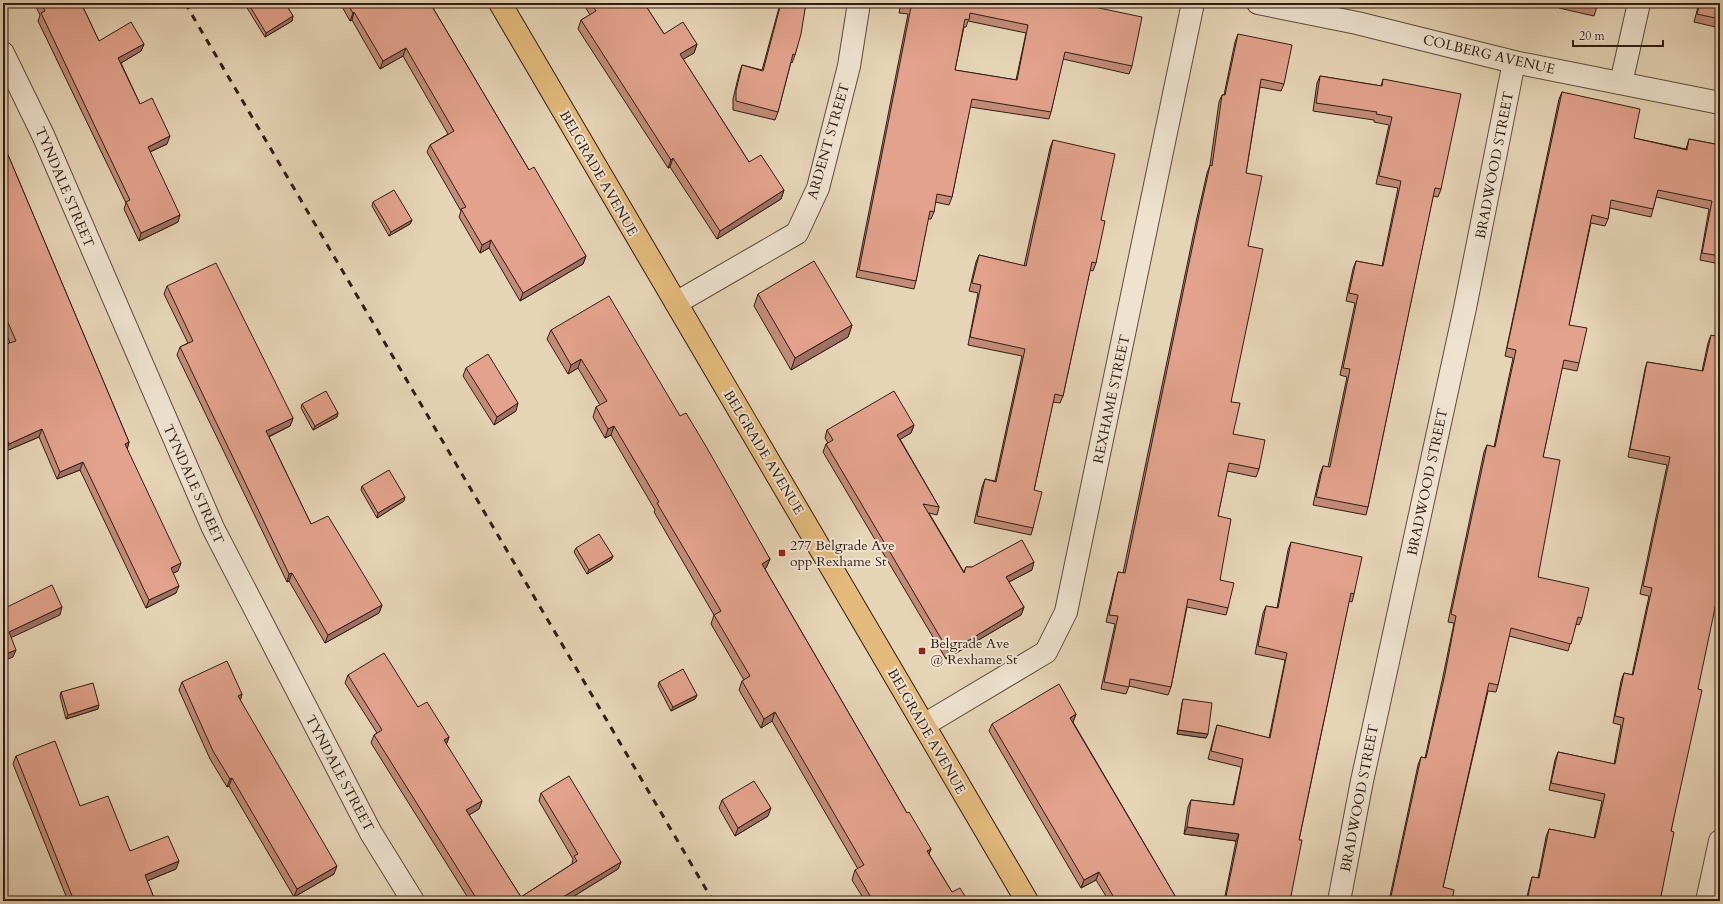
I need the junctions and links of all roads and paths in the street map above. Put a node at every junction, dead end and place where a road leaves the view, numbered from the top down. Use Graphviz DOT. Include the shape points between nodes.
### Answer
graph roads {
  1 [pos="500,3"];
  2 [pos="859,3"];
  3 [pos="1193,3"];
  4 [pos="1258,3"];
  5 [pos="1639,3"];
  6 [pos="3,53"];
  7 [pos="1514,62"];
  8 [pos="1621,83"];
  9 [pos="1720,103"];
  10 [pos="676,303"];
  11 [pos="924,725"];
  12 [pos="1720,841"];
  13 [pos="413,901"];
  14 [pos="1027,901"];
  15 [pos="1339,901"];
  16 [pos="1707,901"];
  1 -- 10 [label="main road, BELGRADE AVENUE"];
  2 -- 10 [label="street, ARDENT STREET" via="849,66 818,188 797,232"];
  3 -- 11 [label="street, REXHAME STREET" via="1066,612 1046,652"];
  4 -- 7 [label="street, COLBERG AVENUE" via="1357,23"];
  5 -- 8 [label="street"];
  6 -- 13 [label="street, TYNDALE STREET" via="43,135 213,528 371,834"];
  7 -- 8 [label="street, COLBERG AVENUE"];
  7 -- 15 [label="street, BRADWOOD STREET" via="1465,308 1365,765"];
  8 -- 9 [label="street, COLBERG AVENUE"];
  10 -- 11 [label="main road, BELGRADE AVENUE"];
  11 -- 14 [label="main road, BELGRADE AVENUE"];
  12 -- 16 [label="street"];
}
